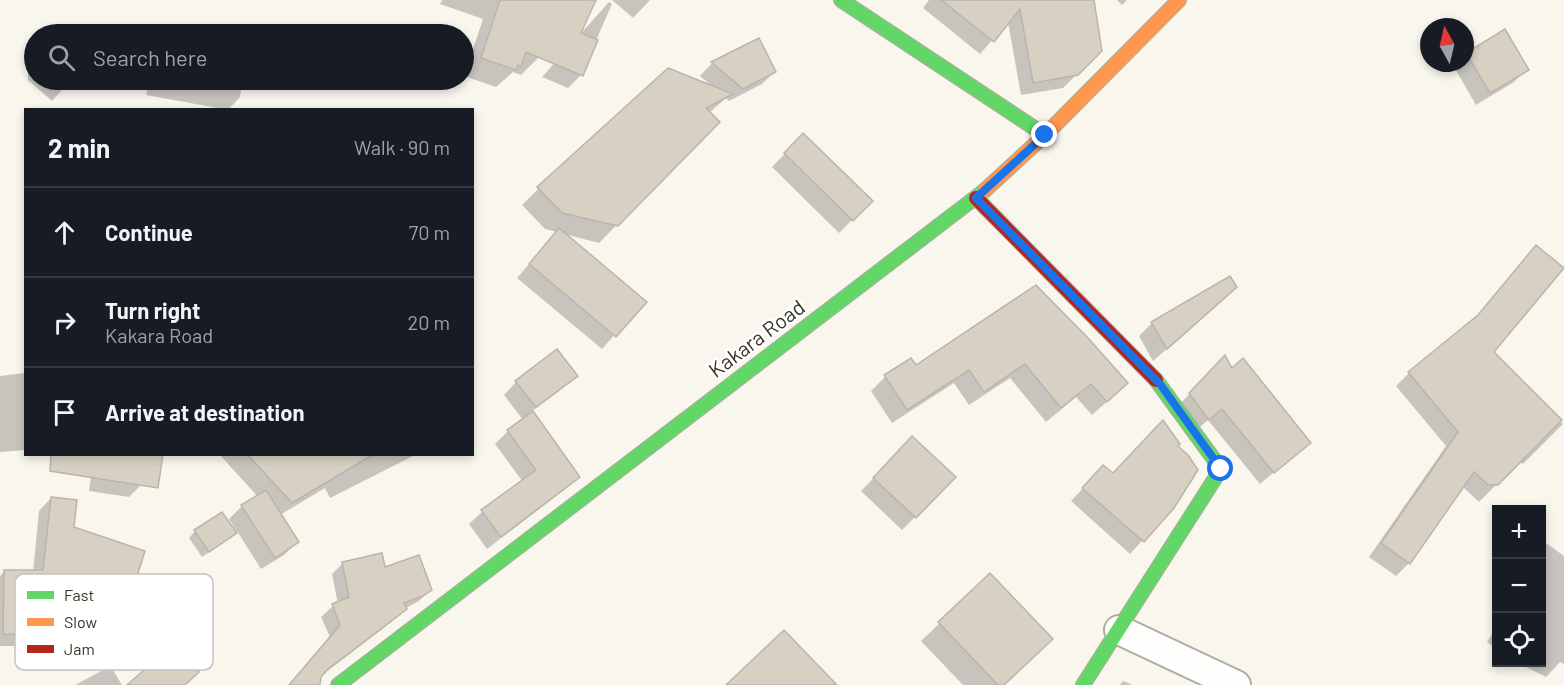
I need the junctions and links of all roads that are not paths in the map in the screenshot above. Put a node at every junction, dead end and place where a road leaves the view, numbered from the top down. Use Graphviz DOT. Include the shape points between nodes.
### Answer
graph roads {
  1 [pos="841,0"];
  2 [pos="1179,0"];
  3 [pos="1045,135"];
  4 [pos="976,198"];
  5 [pos="1119,630"];
  6 [pos="338,685"];
  7 [pos="1083,685"];
  8 [pos="1236,685"];
  1 -- 3 [label="street"];
  2 -- 3 [label="street, Kakara Road"];
  3 -- 4 [label="street, Kakara Road"];
  4 -- 5 [label="street" via="1160,384 1221,469"];
  4 -- 6 [label="street, Kakara Road"];
  5 -- 7 [label="street"];
  5 -- 8 [label="street"];
}
